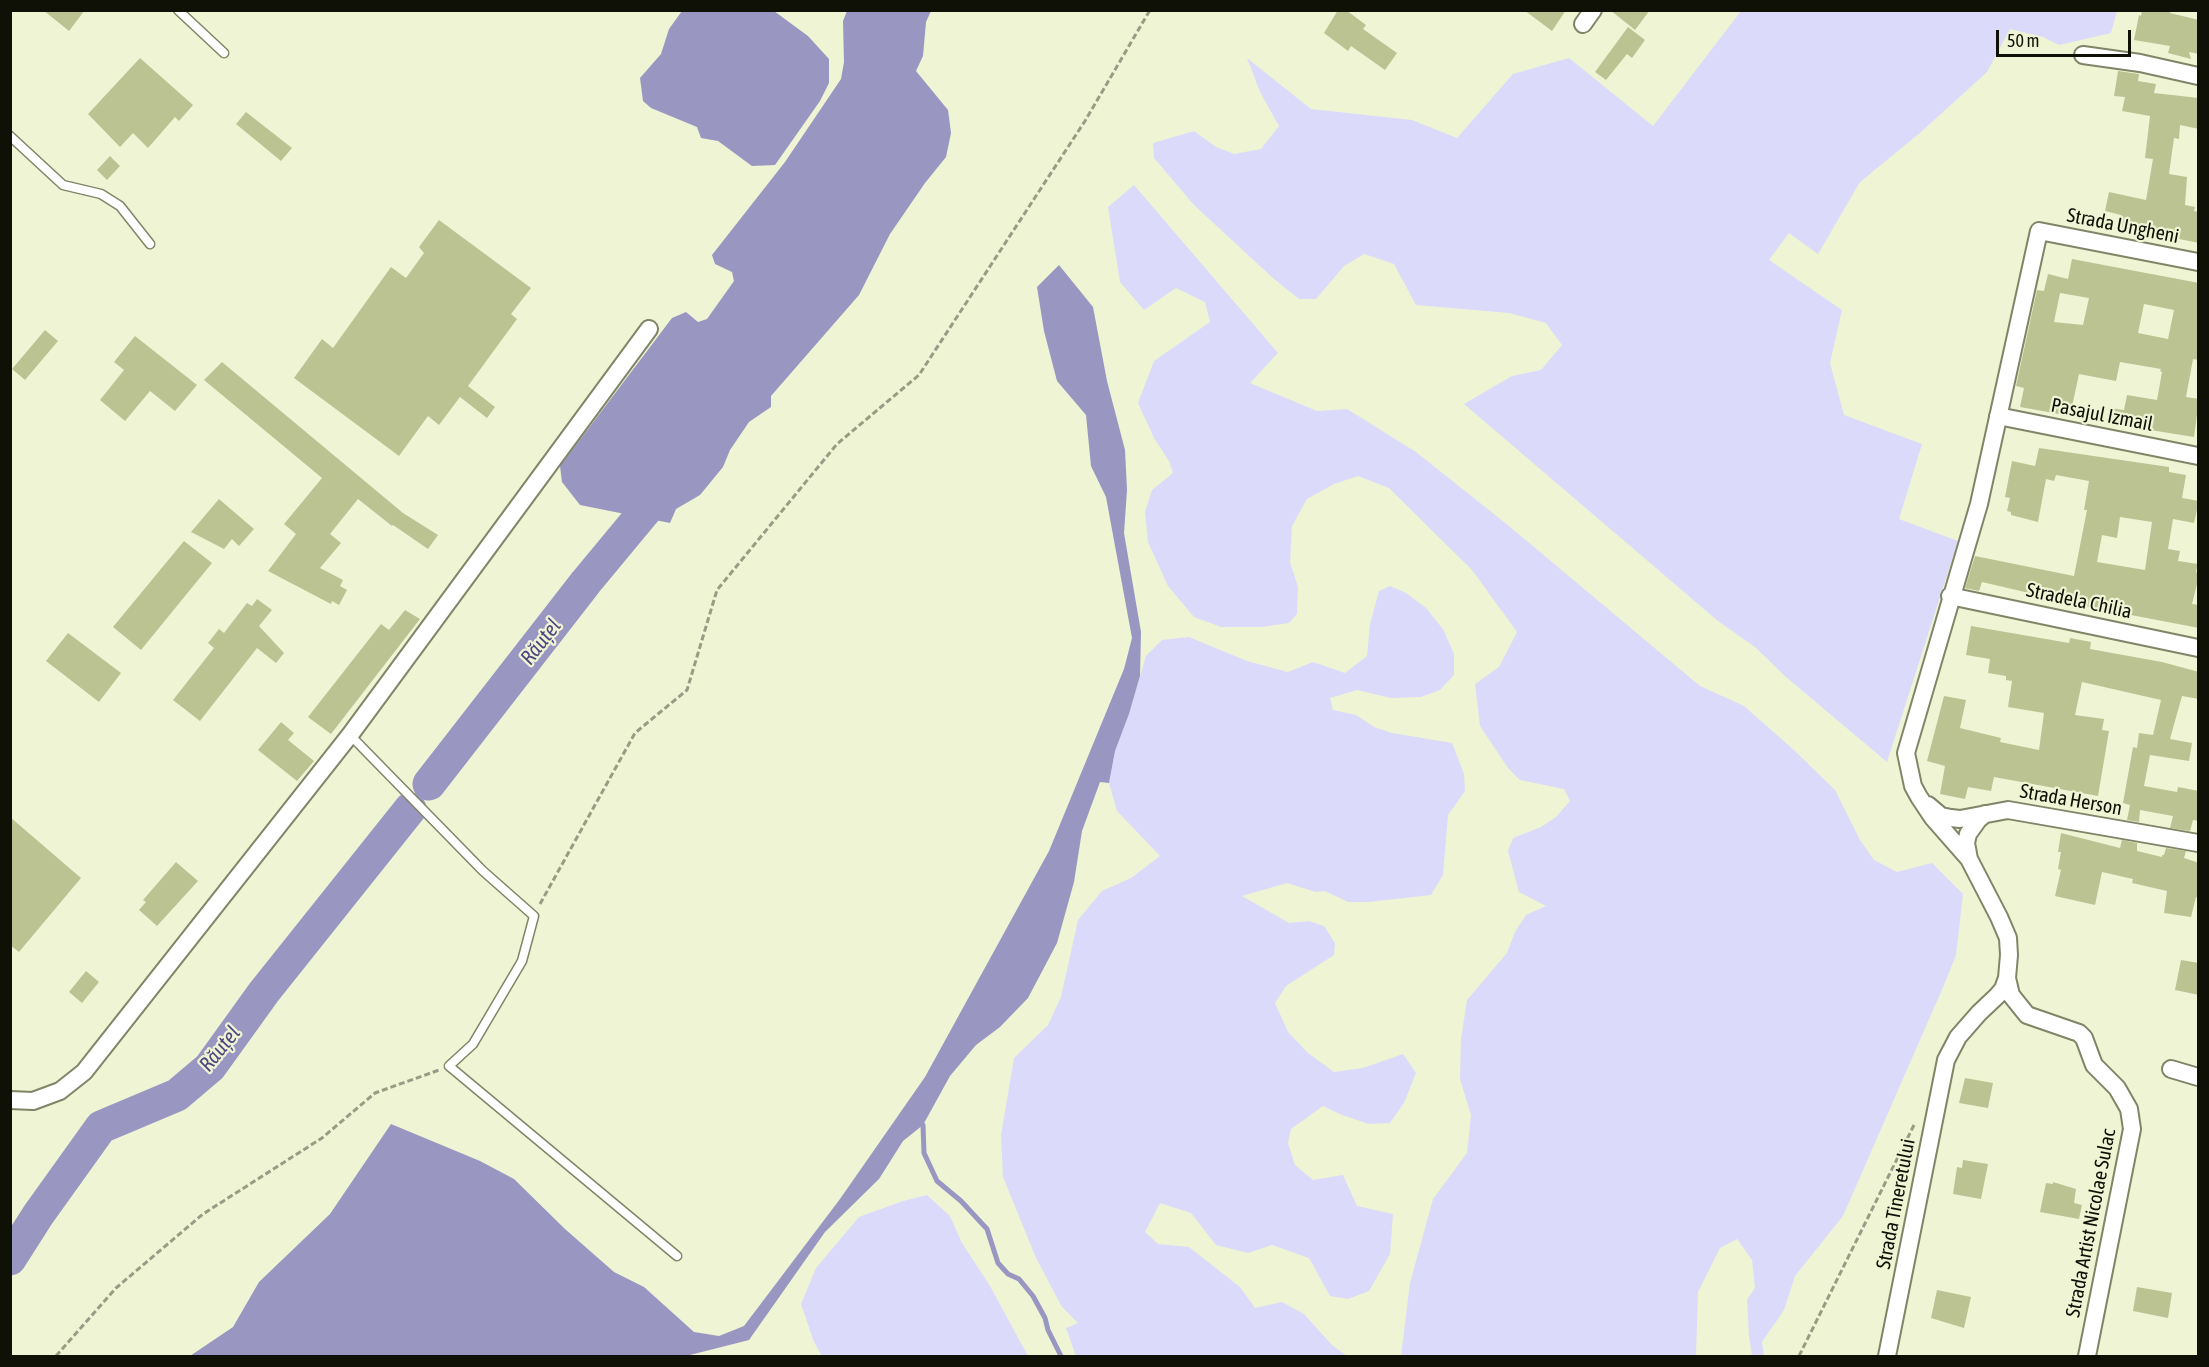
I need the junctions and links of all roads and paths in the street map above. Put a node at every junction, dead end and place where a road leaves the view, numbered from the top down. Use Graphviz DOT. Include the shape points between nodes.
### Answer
graph roads {
  1 [pos="178,10"];
  2 [pos="1150,10"];
  3 [pos="224,53"];
  4 [pos="2083,55"];
  5 [pos="2199,76"];
  6 [pos="10,136"];
  7 [pos="150,244"];
  8 [pos="2199,261"];
  9 [pos="649,329"];
  10 [pos="1998,416"];
  11 [pos="2199,456"];
  12 [pos="1950,596"];
  13 [pos="2199,648"];
  14 [pos="350,735"];
  15 [pos="1913,786"];
  16 [pos="1986,814"];
  17 [pos="2199,843"];
  18 [pos="1969,859"];
  19 [pos="534,916"];
  20 [pos="2007,978"];
  21 [pos="449,1066"];
  22 [pos="2171,1070"];
  23 [pos="2199,1077"];
  24 [pos="10,1100"];
  25 [pos="1916,1121"];
  26 [pos="677,1256"];
  27 [pos="56,1356"];
  28 [pos="1799,1356"];
  29 [pos="1887,1356"];
  30 [pos="2087,1356"];
  1 -- 3 [label="lane"];
  2 -- 19 [label="path" via="1084,121 919,375 837,444 717,590 687,690 635,733"];
  4 -- 5 [label="street"];
  6 -- 7 [label="lane" via="63,185 101,194 120,206"];
  8 -- 10 [label="street, Strada Ungheni" via="2039,231"];
  9 -- 14 [label="street"];
  10 -- 11 [label="street, Pasajul Izmail"];
  10 -- 12 [label="street" via="1979,504"];
  12 -- 13 [label="street, Stradela Chilia"];
  12 -- 15 [label="street" via="1906,753"];
  14 -- 19 [label="lane" via="483,871"];
  14 -- 24 [label="street" via="84,1072 60,1091 33,1101"];
  15 -- 16 [label="street, Strada Herson" via="1941,816 1960,819"];
  15 -- 18 [label="street" via="1933,818"];
  16 -- 17 [label="street, Strada Herson" via="2008,810"];
  16 -- 18 [label="street" via="1968,834"];
  18 -- 20 [label="street" via="2008,938"];
  19 -- 21 [label="lane" via="522,961 473,1044"];
  20 -- 29 [label="street, Strada Tineretului" via="2003,989 1958,1037 1946,1060"];
  20 -- 30 [label="street, Strada Artist Nicolae Sulac" via="2011,994 2027,1015 2084,1038 2094,1065 2117,1088 2129,1109 2132,1129"];
  21 -- 26 [label="lane"];
  21 -- 27 [label="path" via="375,1093 321,1138 203,1214 116,1288"];
  22 -- 23 [label="street"];
  25 -- 28 [label="path"];
}
